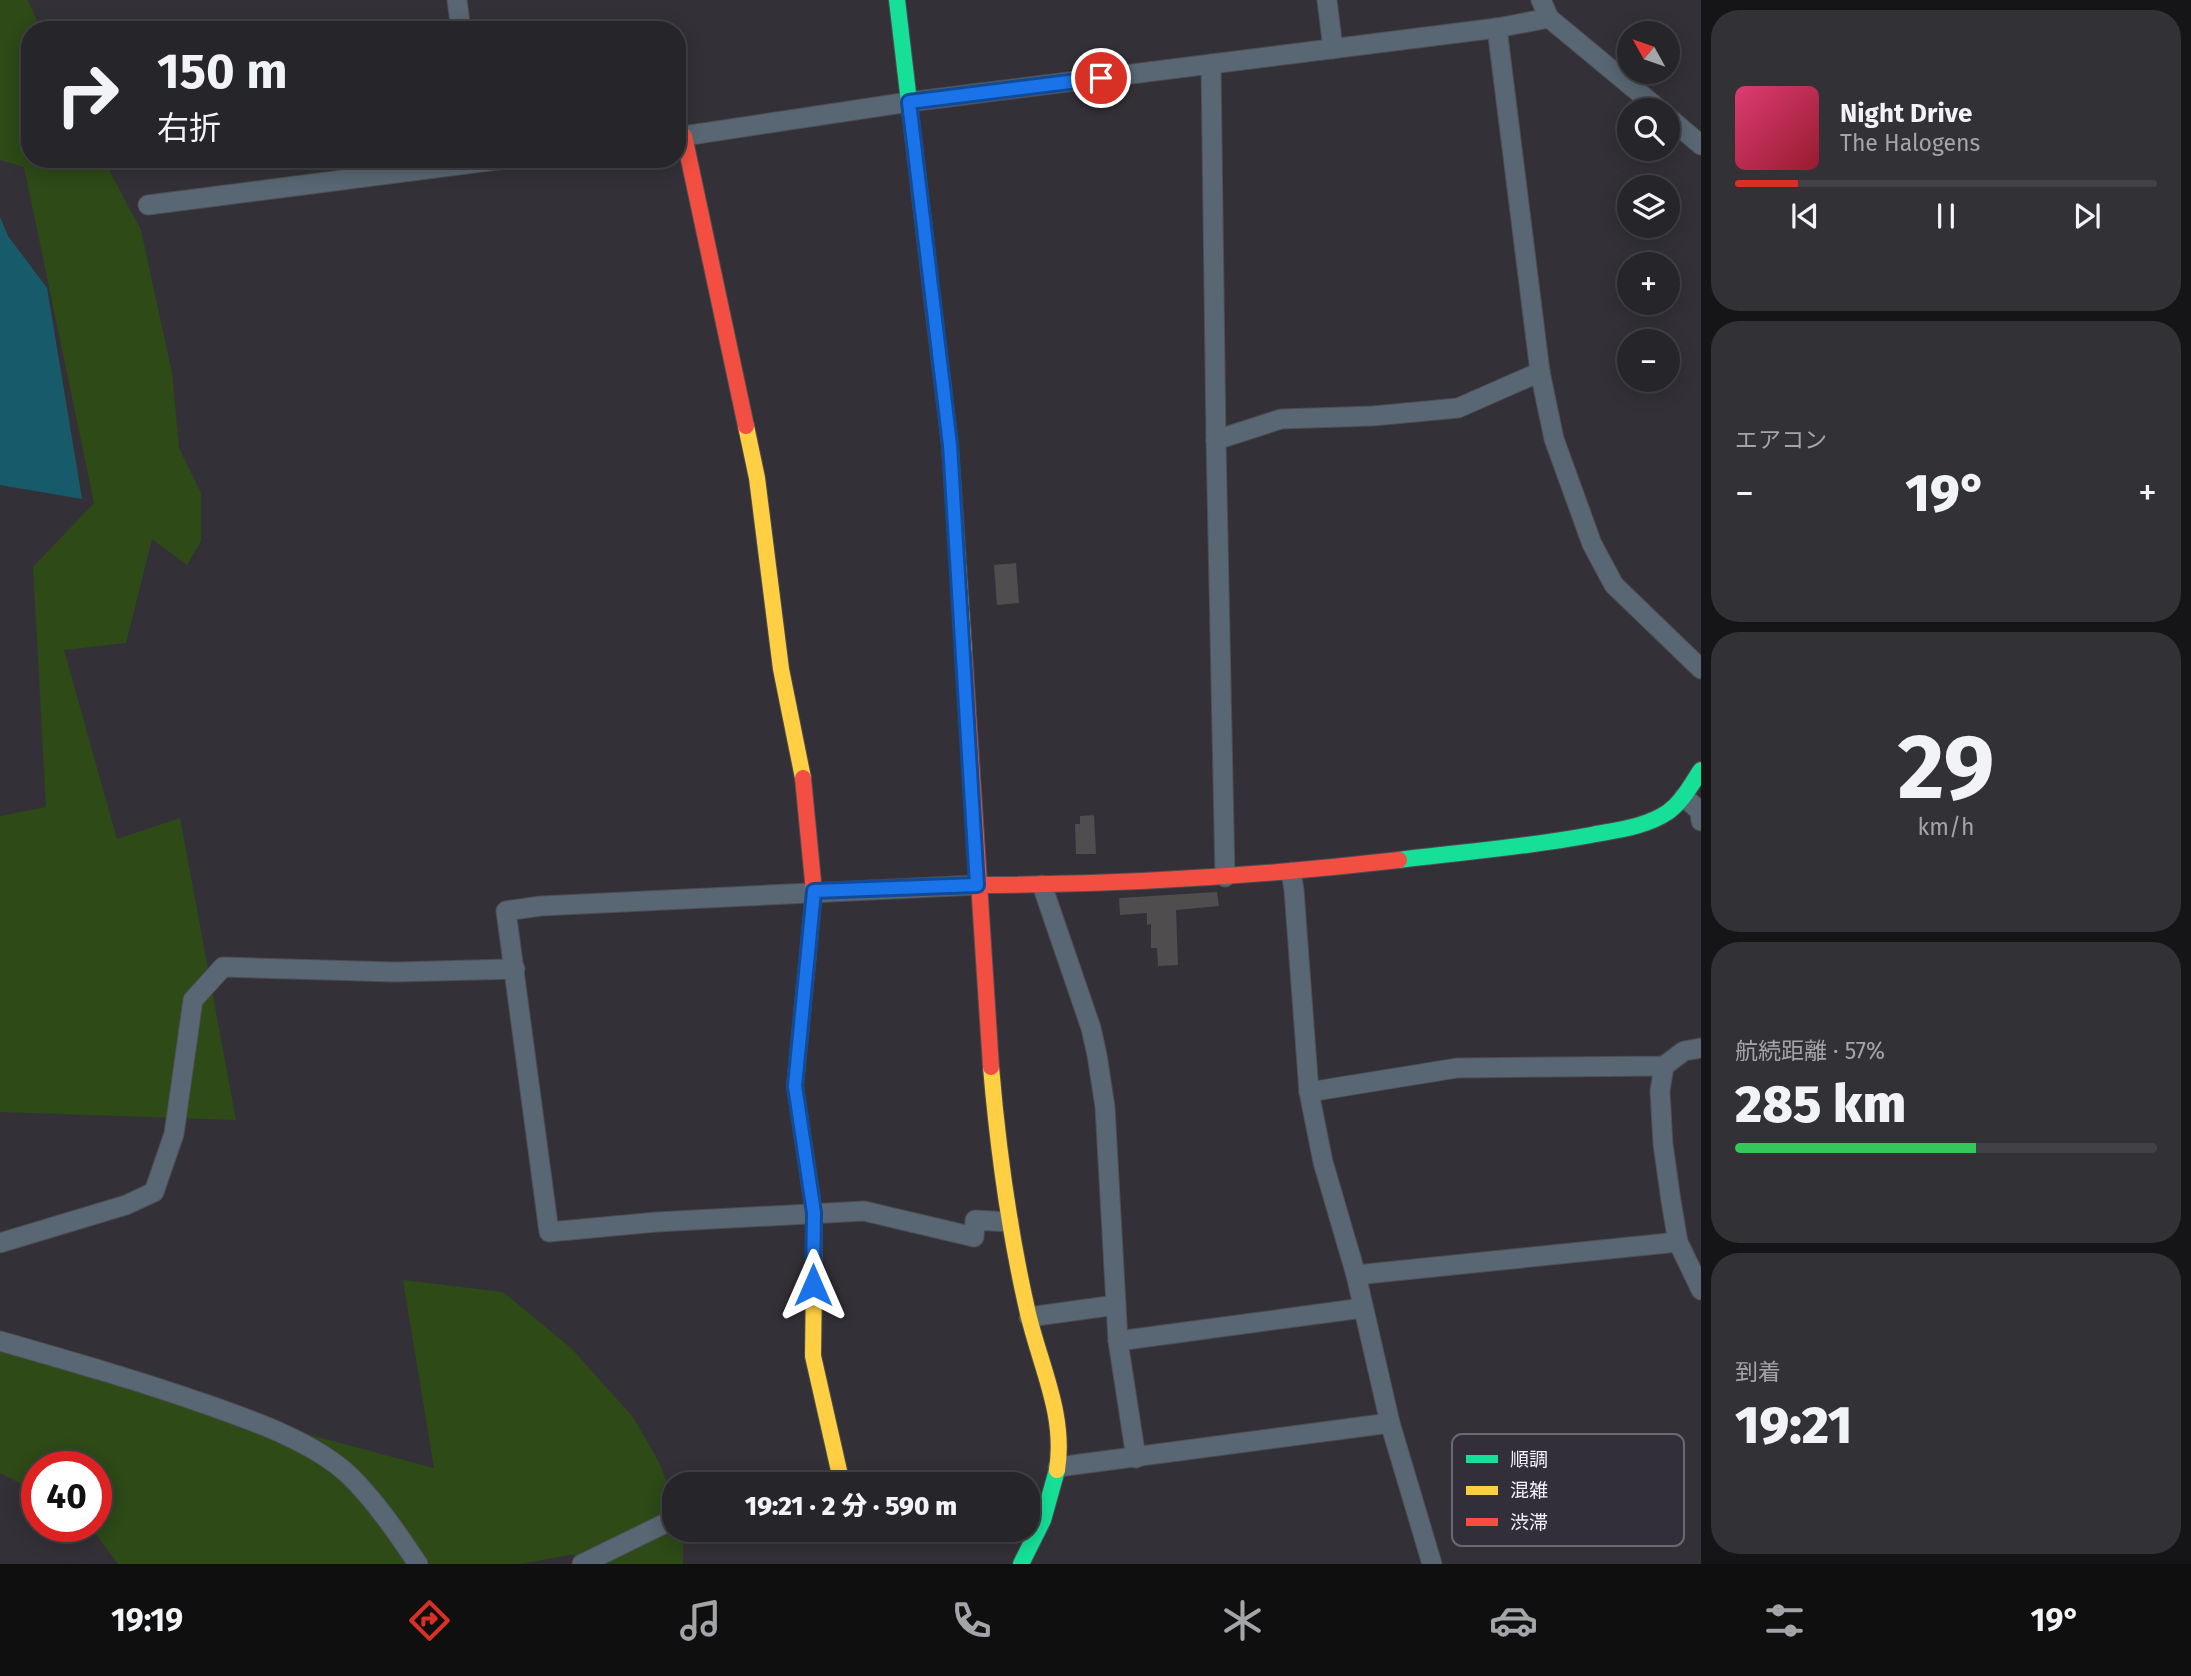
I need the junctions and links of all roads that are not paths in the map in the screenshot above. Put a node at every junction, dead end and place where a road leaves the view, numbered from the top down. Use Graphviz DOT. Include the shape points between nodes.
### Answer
graph roads {
  1 [pos="457,0"];
  2 [pos="897,0"];
  3 [pos="1327,0"];
  4 [pos="1545,9"];
  5 [pos="460,21"];
  6 [pos="1497,28"];
  7 [pos="1333,49"];
  8 [pos="1211,64"];
  9 [pos="1646,98"];
  10 [pos="909,102"];
  11 [pos="1680,127"];
  12 [pos="686,135"];
  13 [pos="1701,145"];
  14 [pos="686,158"];
  15 [pos="425,168"];
  16 [pos="148,205"];
  17 [pos="1540,372"];
  18 [pos="1216,440"];
  19 [pos="1701,669"];
  20 [pos="1701,770"];
  21 [pos="1684,797"];
  22 [pos="1701,821"];
  23 [pos="1291,872"];
  24 [pos="1225,877"];
  25 [pos="977,885"];
  26 [pos="1042,885"];
  27 [pos="814,891"];
  28 [pos="515,969"];
  29 [pos="1701,1048"];
  30 [pos="1664,1066"];
  31 [pos="1310,1092"];
  32 [pos="814,1213"];
  33 [pos="1009,1222"];
  34 [pos="1678,1242"];
  35 [pos="0,1243"];
  36 [pos="1356,1275"];
  37 [pos="1701,1290"];
  38 [pos="1116,1305"];
  39 [pos="1363,1308"];
  40 [pos="1029,1317"];
  41 [pos="0,1341"];
  42 [pos="1118,1341"];
  43 [pos="1390,1423"];
  44 [pos="1136,1458"];
  45 [pos="1058,1466"];
  46 [pos="839,1472"];
  47 [pos="1040,1508"];
  48 [pos="662,1525"];
  49 [pos="1028,1542"];
  50 [pos="418,1564"];
  51 [pos="582,1564"];
  52 [pos="1021,1564"];
  53 [pos="1432,1564"];
  1 -- 5 [label="street"];
  2 -- 10 [label="street"];
  3 -- 7 [label="street"];
  4 -- 6 [label="street"];
  4 -- 9 [label="street"];
  6 -- 7 [label="street"];
  6 -- 17 [label="street"];
  7 -- 8 [label="street"];
  8 -- 10 [label="street"];
  8 -- 18 [label="street"];
  10 -- 12 [label="street"];
  10 -- 25 [label="street" via="950,445"];
  11 -- 13 [label="street"];
  14 -- 27 [label="street" via="757,478 781,669 806,786"];
  15 -- 16 [label="street"];
  17 -- 18 [label="street" via="1458,408 1281,419"];
  17 -- 19 [label="street" via="1554,439 1592,544 1614,585"];
  18 -- 24 [label="street"];
  20 -- 21 [label="street"];
  21 -- 22 [label="street" via="1700,811"];
  21 -- 23 [label="street" via="1654,820 1624,829 1503,849"];
  23 -- 24 [label="street"];
  23 -- 31 [label="street"];
  24 -- 26 [label="street"];
  25 -- 26 [label="street"];
  25 -- 27 [label="street"];
  25 -- 33 [label="street" via="991,1071"];
  26 -- 38 [label="street" via="1097,1055 1105,1107"];
  27 -- 28 [label="street" via="541,905 506,911"];
  27 -- 32 [label="street" via="795,1086"];
  28 -- 32 [label="street" via="549,1231"];
  28 -- 35 [label="street" via="395,972 223,967 194,1000 174,1134 154,1192 126,1205"];
  29 -- 30 [label="street" via="1684,1051"];
  30 -- 31 [label="street" via="1457,1068"];
  30 -- 34 [label="street" via="1660,1091 1663,1144"];
  31 -- 36 [label="street" via="1323,1162"];
  32 -- 33 [label="street" via="864,1212 974,1237 975,1220"];
  32 -- 46 [label="street" via="813,1356"];
  33 -- 40 [label="street"];
  34 -- 36 [label="street"];
  34 -- 37 [label="street"];
  36 -- 39 [label="street"];
  38 -- 40 [label="street"];
  38 -- 42 [label="street"];
  39 -- 42 [label="street"];
  39 -- 43 [label="street"];
  40 -- 45 [label="street" via="1056,1405"];
  41 -- 50 [label="street" via="149,1384 304,1444 349,1475"];
  42 -- 44 [label="street"];
  43 -- 44 [label="street"];
  43 -- 53 [label="street"];
  44 -- 45 [label="street"];
  45 -- 47 [label="street"];
  48 -- 51 [label="street"];
  49 -- 52 [label="street"];
}
